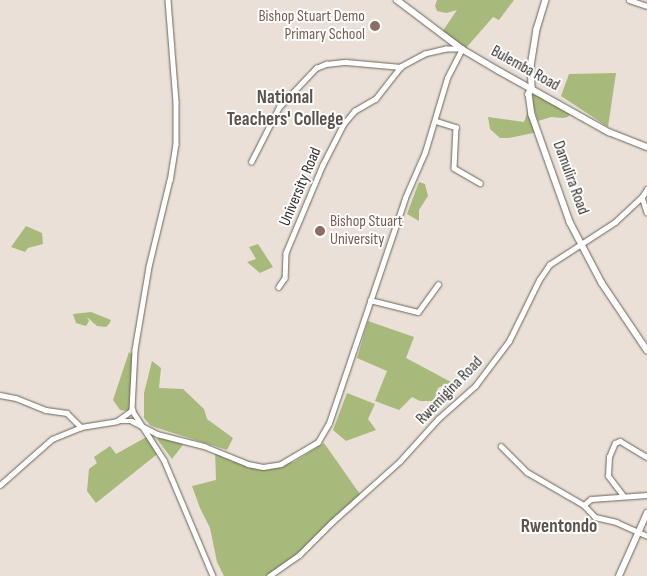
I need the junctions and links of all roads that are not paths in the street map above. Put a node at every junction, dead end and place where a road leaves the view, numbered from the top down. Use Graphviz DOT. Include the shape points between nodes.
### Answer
graph roads {
  1 [pos="168,0"];
  2 [pos="397,0"];
  3 [pos="546,0"];
  4 [pos="629,0"];
  5 [pos="647,6"];
  6 [pos="462,49"];
  7 [pos="401,67"];
  8 [pos="532,88"];
  9 [pos="436,121"];
  10 [pos="647,147"];
  11 [pos="250,162"];
  12 [pos="480,183"];
  13 [pos="647,189"];
  14 [pos="642,197"];
  15 [pos="647,212"];
  16 [pos="583,244"];
  17 [pos="438,284"];
  18 [pos="279,287"];
  19 [pos="370,300"];
  20 [pos="647,350"];
  21 [pos="0,395"];
  22 [pos="132,410"];
  23 [pos="116,421"];
  24 [pos="140,424"];
  25 [pos="81,427"];
  26 [pos="501,446"];
  27 [pos="647,457"];
  28 [pos="0,485"];
  29 [pos="647,495"];
  30 [pos="623,496"];
  31 [pos="584,505"];
  32 [pos="647,513"];
  33 [pos="640,533"];
  34 [pos="647,536"];
  35 [pos="213,576"];
  36 [pos="269,576"];
  37 [pos="619,576"];
  1 -- 22 [label="street" via="176,144 135,350"];
  2 -- 6 [label="street, Bulemba Road"];
  3 -- 8 [label="street, Damulira Road" via="530,66"];
  4 -- 5 [label="street"];
  6 -- 7 [label="street, University Road" via="425,54"];
  6 -- 8 [label="street, Bulemba Road"];
  6 -- 9 [label="street" via="448,78"];
  7 -- 11 [label="street" via="346,62 316,68 279,107"];
  7 -- 18 [label="street, University Road" via="376,99 355,111 340,129 286,253 286,278"];
  8 -- 10 [label="street, Bulemba Road" via="609,132"];
  8 -- 16 [label="street, Damulira Road" via="529,94 532,115 570,222"];
  9 -- 12 [label="street" via="456,127 454,168"];
  9 -- 19 [label="street"];
  13 -- 14 [label="street, Rwemigina Road"];
  14 -- 15 [label="street"];
  14 -- 16 [label="street, Rwemigina Road" via="615,222"];
  16 -- 20 [label="street, Damulira Road" via="602,283"];
  16 -- 36 [label="street, Rwemigina Road" via="560,256 545,270 509,341 476,386 438,419 400,461 299,556"];
  17 -- 19 [label="street" via="418,312"];
  19 -- 24 [label="street" via="326,430 315,446 282,464 254,466 204,446 157,434"];
  21 -- 25 [label="street" via="46,410 68,413"];
  22 -- 23 [label="street"];
  22 -- 24 [label="street"];
  23 -- 24 [label="street"];
  23 -- 25 [label="street"];
  24 -- 35 [label="street" via="164,460"];
  25 -- 28 [label="street" via="46,443"];
  26 -- 31 [label="street" via="527,472"];
  27 -- 30 [label="street" via="620,441 615,442 606,466 608,476"];
  29 -- 30 [label="street"];
  30 -- 31 [label="street" via="592,498"];
  31 -- 33 [label="street" via="595,517"];
  32 -- 33 [label="street"];
  33 -- 34 [label="street"];
  33 -- 37 [label="street"];
}
